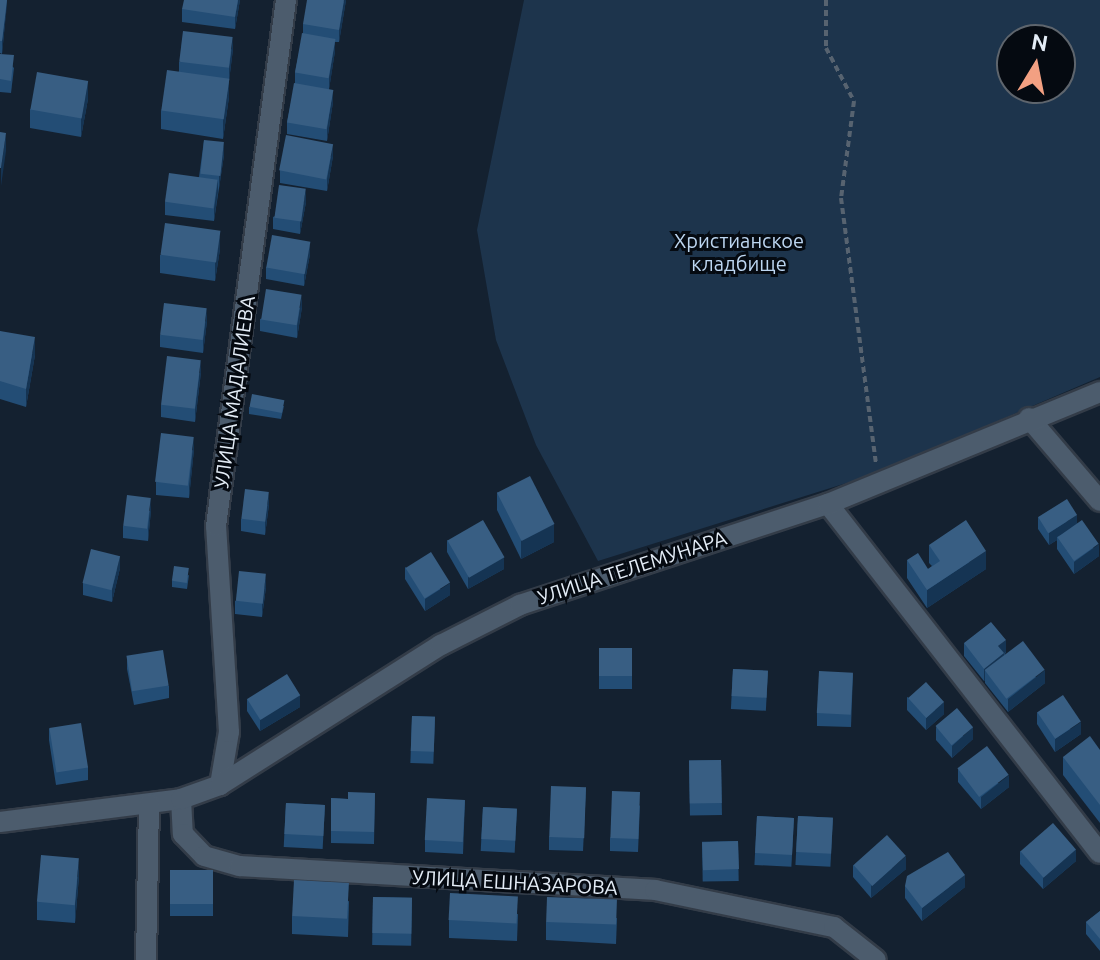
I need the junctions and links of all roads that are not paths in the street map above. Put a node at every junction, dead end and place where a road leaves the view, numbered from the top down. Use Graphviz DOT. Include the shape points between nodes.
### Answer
graph roads {
  1 [pos="286,0"];
  2 [pos="1100,392"];
  3 [pos="1029,418"];
  4 [pos="1100,501"];
  5 [pos="828,504"];
  6 [pos="220,785"];
  7 [pos="181,799"];
  8 [pos="149,804"];
  9 [pos="0,822"];
  10 [pos="1100,853"];
  11 [pos="146,960"];
  12 [pos="876,960"];
  1 -- 6 [label="street, УЛИЦА МАДАЛИЕВА" via="216,526 229,732"];
  2 -- 3 [label="street, УЛИЦА ТЕЛЕМУНАРА"];
  3 -- 4 [label="street"];
  3 -- 5 [label="street, УЛИЦА ТЕЛЕМУНАРА"];
  5 -- 6 [label="street, УЛИЦА ТЕЛЕМУНАРА" via="520,605 441,645"];
  5 -- 10 [label="street"];
  6 -- 7 [label="street, УЛИЦА ТЕЛЕМУНАРА"];
  7 -- 8 [label="street, УЛИЦА ТЕЛЕМУНАРА"];
  7 -- 12 [label="street, УЛИЦА ЕШНАЗАРОВА" via="183,834 204,856 240,866 655,890 834,927"];
  8 -- 9 [label="street, УЛИЦА ТЕЛЕМУНАРА"];
  8 -- 11 [label="street"];
}
